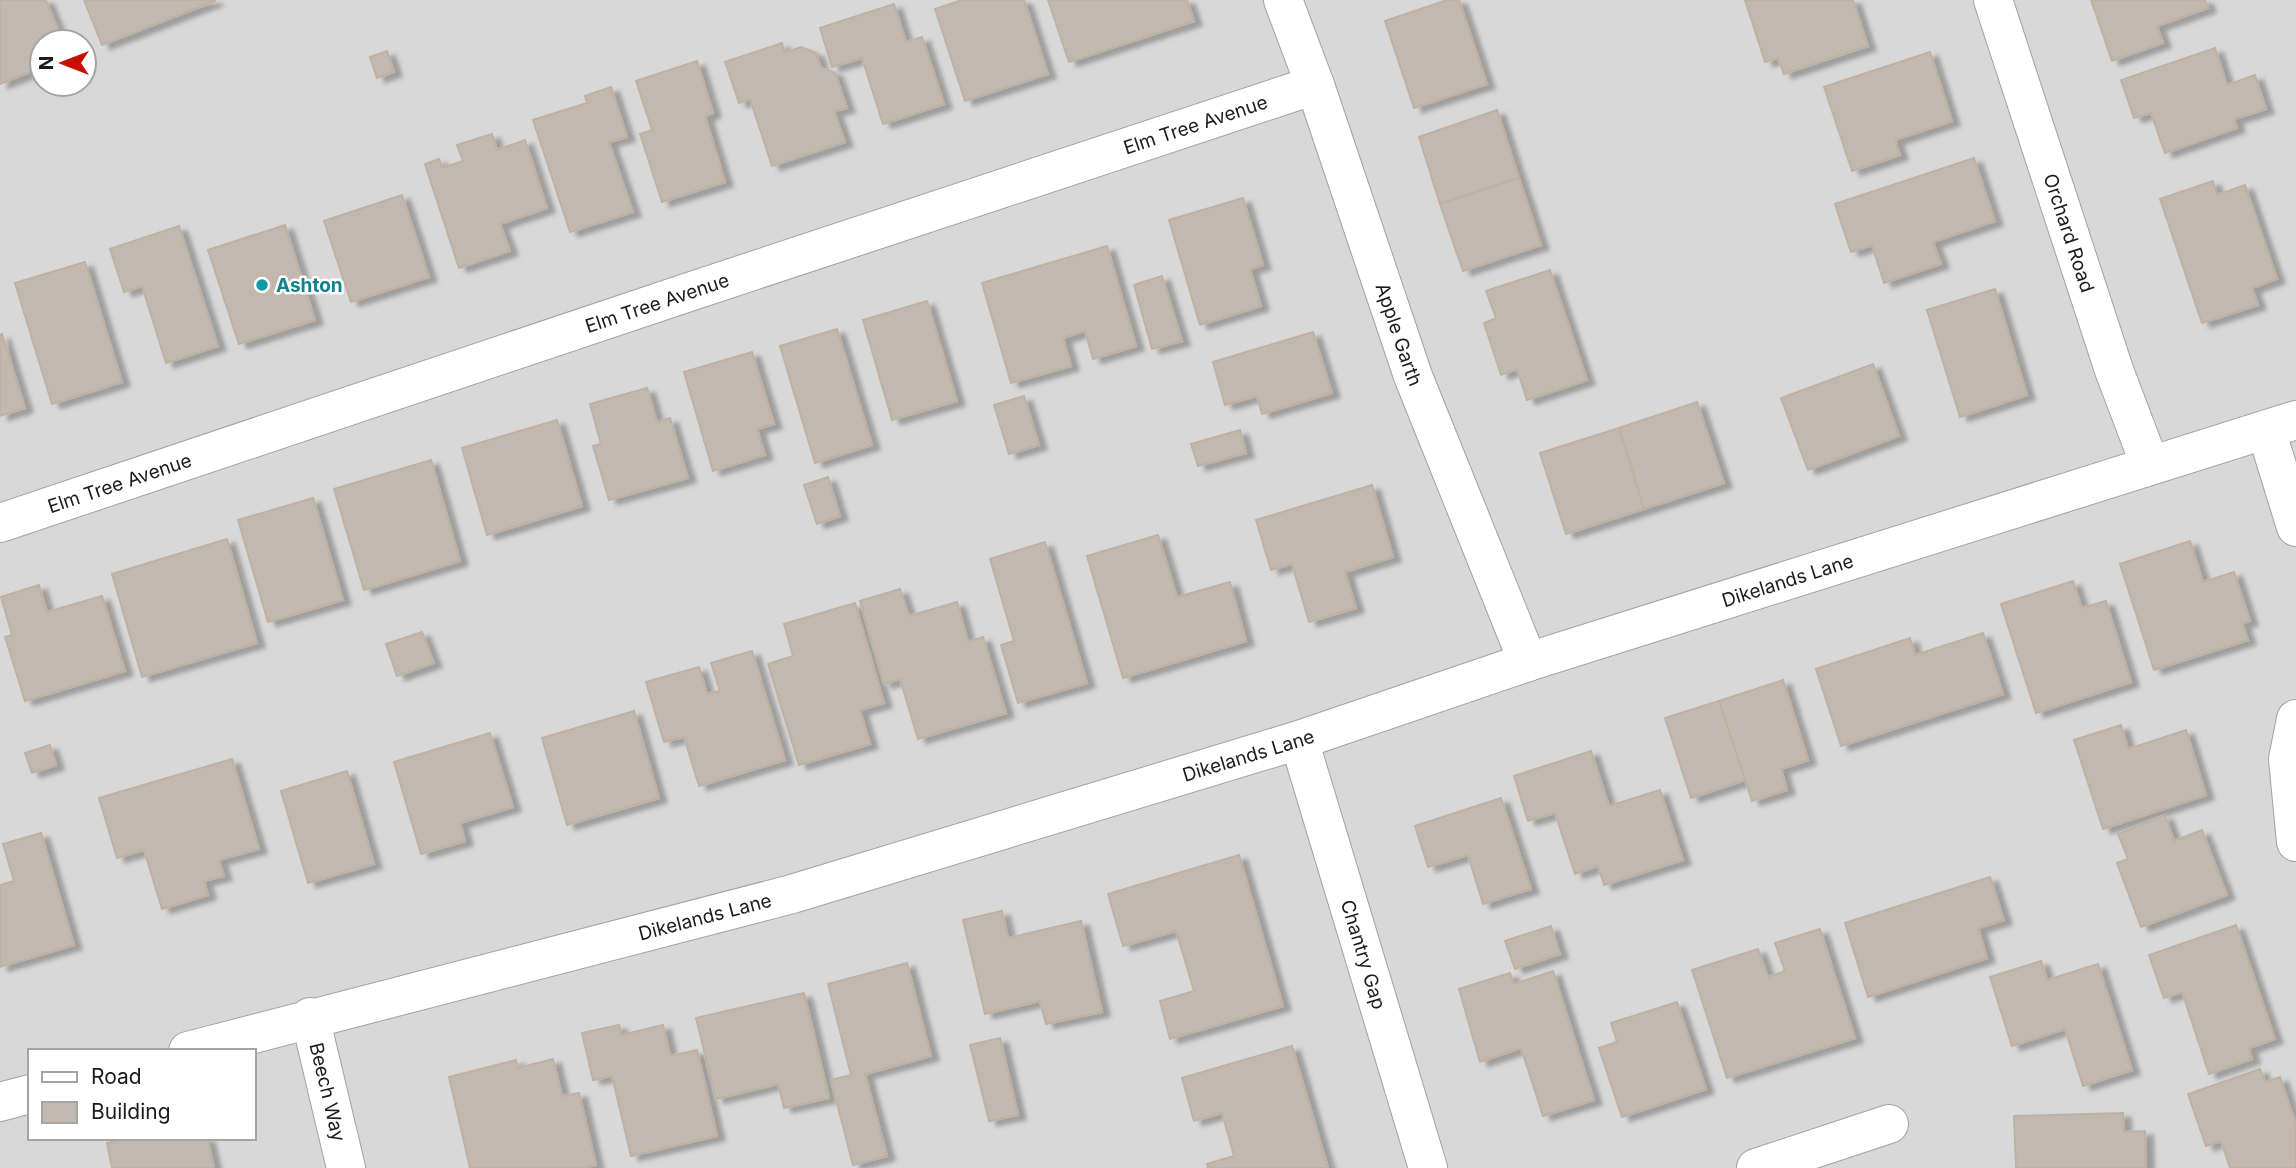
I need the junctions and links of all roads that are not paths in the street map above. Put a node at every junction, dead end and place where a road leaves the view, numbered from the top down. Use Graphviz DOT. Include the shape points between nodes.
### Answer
graph roads {
  1 [pos="1283,0"];
  2 [pos="1993,0"];
  3 [pos="1315,85"];
  4 [pos="2281,425"];
  5 [pos="2150,465"];
  6 [pos="0,523"];
  7 [pos="2296,527"];
  8 [pos="1528,662"];
  9 [pos="2296,719"];
  10 [pos="1299,740"];
  11 [pos="2296,842"];
  12 [pos="310,1017"];
  13 [pos="195,1049"];
  14 [pos="28,1095"];
  15 [pos="0,1102"];
  16 [pos="1889,1124"];
  17 [pos="346,1168"];
  18 [pos="1428,1168"];
  19 [pos="1756,1168"];
  1 -- 3 [label="street, Apple Garth"];
  2 -- 5 [label="street, Orchard Road" via="2114,370"];
  3 -- 6 [label="street, Elm Tree Avenue"];
  3 -- 8 [label="street, Apple Garth" via="1413,376"];
  4 -- 5 [label="street, Dikelands Lane"];
  4 -- 7 [label="street"];
  5 -- 8 [label="street, Dikelands Lane"];
  8 -- 10 [label="street, Dikelands Lane"];
  9 -- 11 [label="street" via="2288,759"];
  10 -- 12 [label="street, Dikelands Lane" via="792,894"];
  10 -- 18 [label="street, Chantry Gap"];
  12 -- 13 [label="street, Dikelands Lane"];
  12 -- 17 [label="street, Beech Way"];
  14 -- 15 [label="street"];
  16 -- 19 [label="street"];
}
